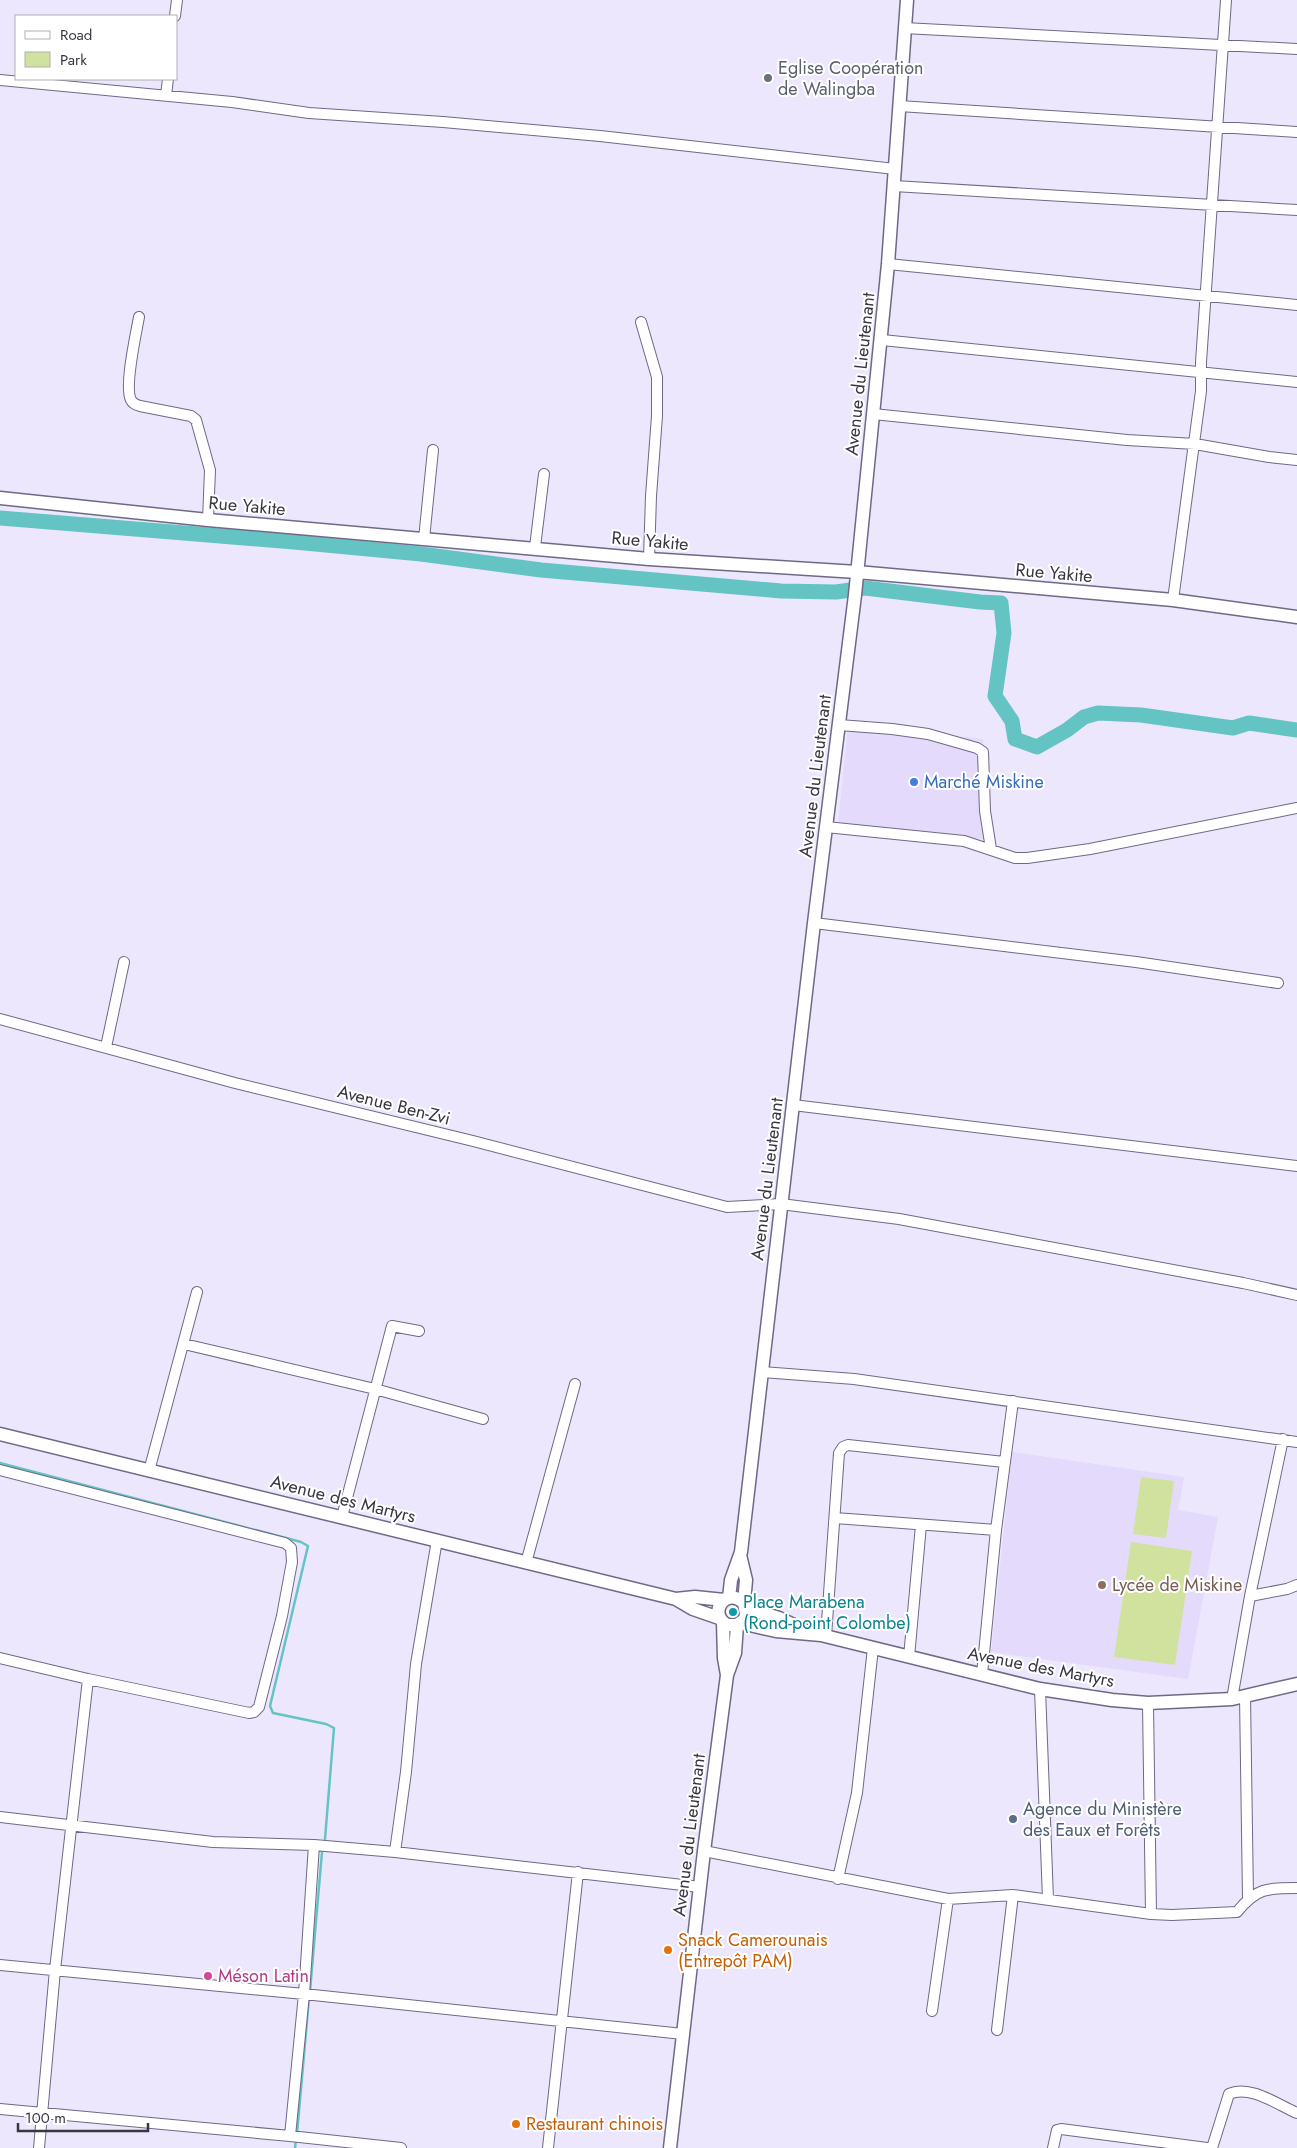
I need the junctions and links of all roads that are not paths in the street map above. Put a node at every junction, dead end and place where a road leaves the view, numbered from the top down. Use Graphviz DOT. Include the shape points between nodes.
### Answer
graph roads {
  1 [pos="177,0"];
  2 [pos="906,0"];
  3 [pos="1226,0"];
  4 [pos="175,15"];
  5 [pos="904,28"];
  6 [pos="1222,46"];
  7 [pos="1297,49"];
  8 [pos="0,80"];
  9 [pos="168,80"];
  10 [pos="166,95"];
  11 [pos="899,106"];
  12 [pos="1217,128"];
  13 [pos="1297,132"];
  14 [pos="895,170"];
  15 [pos="894,186"];
  16 [pos="1212,204"];
  17 [pos="1297,210"];
  18 [pos="888,264"];
  19 [pos="1206,296"];
  20 [pos="1297,305"];
  21 [pos="139,317"];
  22 [pos="641,322"];
  23 [pos="882,340"];
  24 [pos="1201,371"];
  25 [pos="1297,382"];
  26 [pos="873,414"];
  27 [pos="1195,444"];
  28 [pos="433,450"];
  29 [pos="1297,460"];
  30 [pos="544,474"];
  31 [pos="0,498"];
  32 [pos="208,520"];
  33 [pos="424,539"];
  34 [pos="535,547"];
  35 [pos="649,559"];
  36 [pos="857,575"];
  37 [pos="1173,600"];
  38 [pos="1297,617"];
  39 [pos="839,725"];
  40 [pos="1297,808"];
  41 [pos="826,827"];
  42 [pos="991,849"];
  43 [pos="814,923"];
  44 [pos="124,962"];
  45 [pos="1278,983"];
  46 [pos="0,1019"];
  47 [pos="106,1047"];
  48 [pos="793,1105"];
  49 [pos="1297,1166"];
  50 [pos="782,1204"];
  51 [pos="197,1292"];
  52 [pos="1297,1295"];
  53 [pos="419,1331"];
  54 [pos="184,1344"];
  55 [pos="762,1372"];
  56 [pos="575,1384"];
  57 [pos="375,1389"];
  58 [pos="1013,1401"];
  59 [pos="483,1419"];
  60 [pos="0,1434"];
  61 [pos="1283,1439"];
  62 [pos="1297,1442"];
  63 [pos="1004,1462"];
  64 [pos="0,1470"];
  65 [pos="149,1471"];
  66 [pos="342,1516"];
  67 [pos="835,1518"];
  68 [pos="921,1525"];
  69 [pos="996,1530"];
  70 [pos="436,1540"];
  71 [pos="740,1555"];
  72 [pos="526,1563"];
  73 [pos="1297,1585"];
  74 [pos="1250,1596"];
  75 [pos="676,1599"];
  76 [pos="726,1599"];
  77 [pos="745,1606"];
  78 [pos="721,1620"];
  79 [pos="739,1624"];
  80 [pos="811,1633"];
  81 [pos="826,1636"];
  82 [pos="873,1648"];
  83 [pos="909,1656"];
  84 [pos="0,1658"];
  85 [pos="982,1674"];
  86 [pos="727,1675"];
  87 [pos="88,1679"];
  88 [pos="1297,1684"];
  89 [pos="1040,1689"];
  90 [pos="1245,1696"];
  91 [pos="1232,1699"];
  92 [pos="1148,1703"];
  93 [pos="0,1817"];
  94 [pos="73,1826"];
  95 [pos="314,1845"];
  96 [pos="704,1851"];
  97 [pos="395,1852"];
  98 [pos="578,1872"];
  99 [pos="838,1879"];
  100 [pos="700,1887"];
  101 [pos="1297,1888"];
  102 [pos="1013,1895"];
  103 [pos="1248,1898"];
  104 [pos="948,1899"];
  105 [pos="1048,1899"];
  106 [pos="1150,1914"];
  107 [pos="0,1965"];
  108 [pos="55,1970"];
  109 [pos="304,1994"];
  110 [pos="932,2011"];
  111 [pos="562,2020"];
  112 [pos="997,2030"];
  113 [pos="683,2034"];
  114 [pos="0,2109"];
  115 [pos="1297,2113"];
  116 [pos="42,2114"];
  117 [pos="290,2136"];
  118 [pos="39,2148"];
  119 [pos="401,2148"];
  120 [pos="548,2148"];
  121 [pos="670,2148"];
  122 [pos="1053,2148"];
  123 [pos="1207,2148"];
  124 [pos="1212,2148"];
  1 -- 4 [label="street"];
  2 -- 5 [label="main road, Avenue du Lieutenant"];
  3 -- 6 [label="street"];
  5 -- 6 [label="street"];
  5 -- 11 [label="main road, Avenue du Lieutenant"];
  6 -- 7 [label="street"];
  6 -- 12 [label="street"];
  8 -- 10 [label="street"];
  9 -- 10 [label="street"];
  10 -- 14 [label="street" via="310,114 600,136"];
  11 -- 12 [label="street"];
  11 -- 14 [label="main road, Avenue du Lieutenant"];
  12 -- 13 [label="street"];
  12 -- 16 [label="street"];
  14 -- 15 [label="main road, Avenue du Lieutenant"];
  15 -- 16 [label="street"];
  15 -- 18 [label="main road, Avenue du Lieutenant"];
  16 -- 17 [label="street"];
  16 -- 19 [label="street"];
  18 -- 19 [label="street"];
  18 -- 23 [label="main road, Avenue du Lieutenant"];
  19 -- 20 [label="street"];
  19 -- 24 [label="street"];
  21 -- 32 [label="street" via="130,398 140,406 191,416 196,420 210,470"];
  22 -- 35 [label="street" via="657,377"];
  23 -- 24 [label="street"];
  23 -- 26 [label="main road, Avenue du Lieutenant"];
  24 -- 25 [label="street"];
  24 -- 27 [label="street"];
  26 -- 27 [label="street"];
  26 -- 36 [label="main road, Avenue du Lieutenant"];
  27 -- 29 [label="street"];
  27 -- 37 [label="street"];
  28 -- 33 [label="street"];
  30 -- 34 [label="street"];
  31 -- 32 [label="main road, Rue Yakite"];
  32 -- 33 [label="main road, Rue Yakite"];
  33 -- 34 [label="main road, Rue Yakite"];
  34 -- 35 [label="main road, Rue Yakite"];
  35 -- 36 [label="main road, Rue Yakite"];
  36 -- 37 [label="main road, Rue Yakite"];
  36 -- 39 [label="main road, Avenue du Lieutenant"];
  37 -- 38 [label="main road, Rue Yakite"];
  39 -- 41 [label="main road, Avenue du Lieutenant"];
  39 -- 42 [label="street" via="928,734 983,752 985,811"];
  40 -- 42 [label="street" via="1090,849 1027,858 1015,858"];
  41 -- 42 [label="street" via="964,841"];
  41 -- 43 [label="main road, Avenue du Lieutenant"];
  43 -- 45 [label="street"];
  43 -- 48 [label="main road, Avenue du Lieutenant"];
  44 -- 47 [label="street"];
  46 -- 47 [label="street, Avenue Ben-Zvi"];
  47 -- 50 [label="street, Avenue Ben-Zvi" via="235,1083 727,1207"];
  48 -- 49 [label="street"];
  48 -- 50 [label="main road, Avenue du Lieutenant"];
  50 -- 52 [label="street, Avenue Ben-Zvi" via="899,1219"];
  50 -- 55 [label="main road, Avenue du Lieutenant"];
  51 -- 54 [label="street"];
  53 -- 57 [label="street" via="392,1326"];
  54 -- 57 [label="street"];
  54 -- 65 [label="street"];
  55 -- 58 [label="street" via="854,1379"];
  55 -- 71 [label="main road, Avenue du Lieutenant"];
  56 -- 72 [label="street"];
  57 -- 59 [label="street"];
  57 -- 66 [label="street"];
  58 -- 61 [label="street"];
  58 -- 63 [label="street"];
  60 -- 65 [label="main road, Avenue des Martyrs"];
  61 -- 62 [label="street"];
  61 -- 74 [label="street"];
  63 -- 67 [label="street" via="848,1444 839,1453"];
  63 -- 69 [label="street"];
  64 -- 87 [label="street" via="285,1543 291,1548 292,1562 282,1616 259,1707 254,1712"];
  65 -- 66 [label="main road, Avenue des Martyrs"];
  66 -- 70 [label="main road, Avenue des Martyrs"];
  67 -- 68 [label="street"];
  67 -- 81 [label="street"];
  68 -- 69 [label="street"];
  68 -- 83 [label="street"];
  69 -- 85 [label="street"];
  70 -- 72 [label="main road, Avenue des Martyrs"];
  70 -- 97 [label="street" via="416,1664"];
  71 -- 76 [label="main road, Avenue du Lieutenant"];
  71 -- 77 [label="main road, Avenue du Lieutenant" via="746,1580"];
  72 -- 75 [label="main road, Avenue des Martyrs"];
  73 -- 74 [label="street"];
  74 -- 91 [label="street"];
  75 -- 76 [label="main road, Avenue des Martyrs"];
  75 -- 78 [label="main road, Avenue des Martyrs"];
  76 -- 77 [label="main road" via="735,1598"];
  76 -- 78 [label="main road" via="719,1605"];
  77 -- 79 [label="main road" via="746,1614"];
  77 -- 80 [label="main road, Avenue des Martyrs"];
  78 -- 79 [label="main road" via="732,1626"];
  78 -- 86 [label="main road, Avenue du Lieutenant"];
  79 -- 80 [label="main road, Avenue des Martyrs"];
  79 -- 86 [label="main road, Avenue du Lieutenant" via="735,1653"];
  80 -- 81 [label="main road, Avenue des Martyrs"];
  81 -- 82 [label="main road, Avenue des Martyrs"];
  82 -- 83 [label="main road, Avenue des Martyrs"];
  82 -- 99 [label="street" via="857,1793"];
  83 -- 85 [label="main road, Avenue des Martyrs"];
  84 -- 87 [label="street"];
  85 -- 89 [label="main road, Avenue des Martyrs"];
  86 -- 96 [label="main road, Avenue du Lieutenant"];
  87 -- 94 [label="street"];
  88 -- 90 [label="main road, Avenue des Martyrs"];
  89 -- 92 [label="main road, Avenue des Martyrs"];
  89 -- 105 [label="street"];
  90 -- 91 [label="main road, Avenue des Martyrs"];
  90 -- 103 [label="street"];
  91 -- 92 [label="main road, Avenue des Martyrs"];
  92 -- 106 [label="street"];
  93 -- 94 [label="street"];
  94 -- 95 [label="street" via="213,1842"];
  94 -- 108 [label="street"];
  95 -- 97 [label="street"];
  95 -- 109 [label="street"];
  96 -- 99 [label="street"];
  96 -- 100 [label="main road, Avenue du Lieutenant"];
  97 -- 98 [label="street"];
  98 -- 100 [label="street"];
  98 -- 111 [label="street"];
  99 -- 104 [label="street"];
  100 -- 113 [label="main road, Avenue du Lieutenant"];
  101 -- 103 [label="street" via="1268,1888"];
  102 -- 104 [label="street"];
  102 -- 105 [label="street"];
  102 -- 112 [label="street"];
  103 -- 106 [label="street" via="1236,1912"];
  104 -- 110 [label="street"];
  105 -- 106 [label="street"];
  107 -- 108 [label="street"];
  108 -- 109 [label="street"];
  108 -- 116 [label="street"];
  109 -- 111 [label="street"];
  109 -- 117 [label="street"];
  111 -- 113 [label="street"];
  111 -- 120 [label="street"];
  113 -- 121 [label="main road, Avenue du Lieutenant"];
  114 -- 116 [label="street"];
  115 -- 124 [label="street" via="1248,2091 1238,2090 1229,2094"];
  116 -- 117 [label="street"];
  116 -- 118 [label="street"];
  117 -- 119 [label="street"];
  122 -- 123 [label="street" via="1055,2134 1061,2129"];
}
